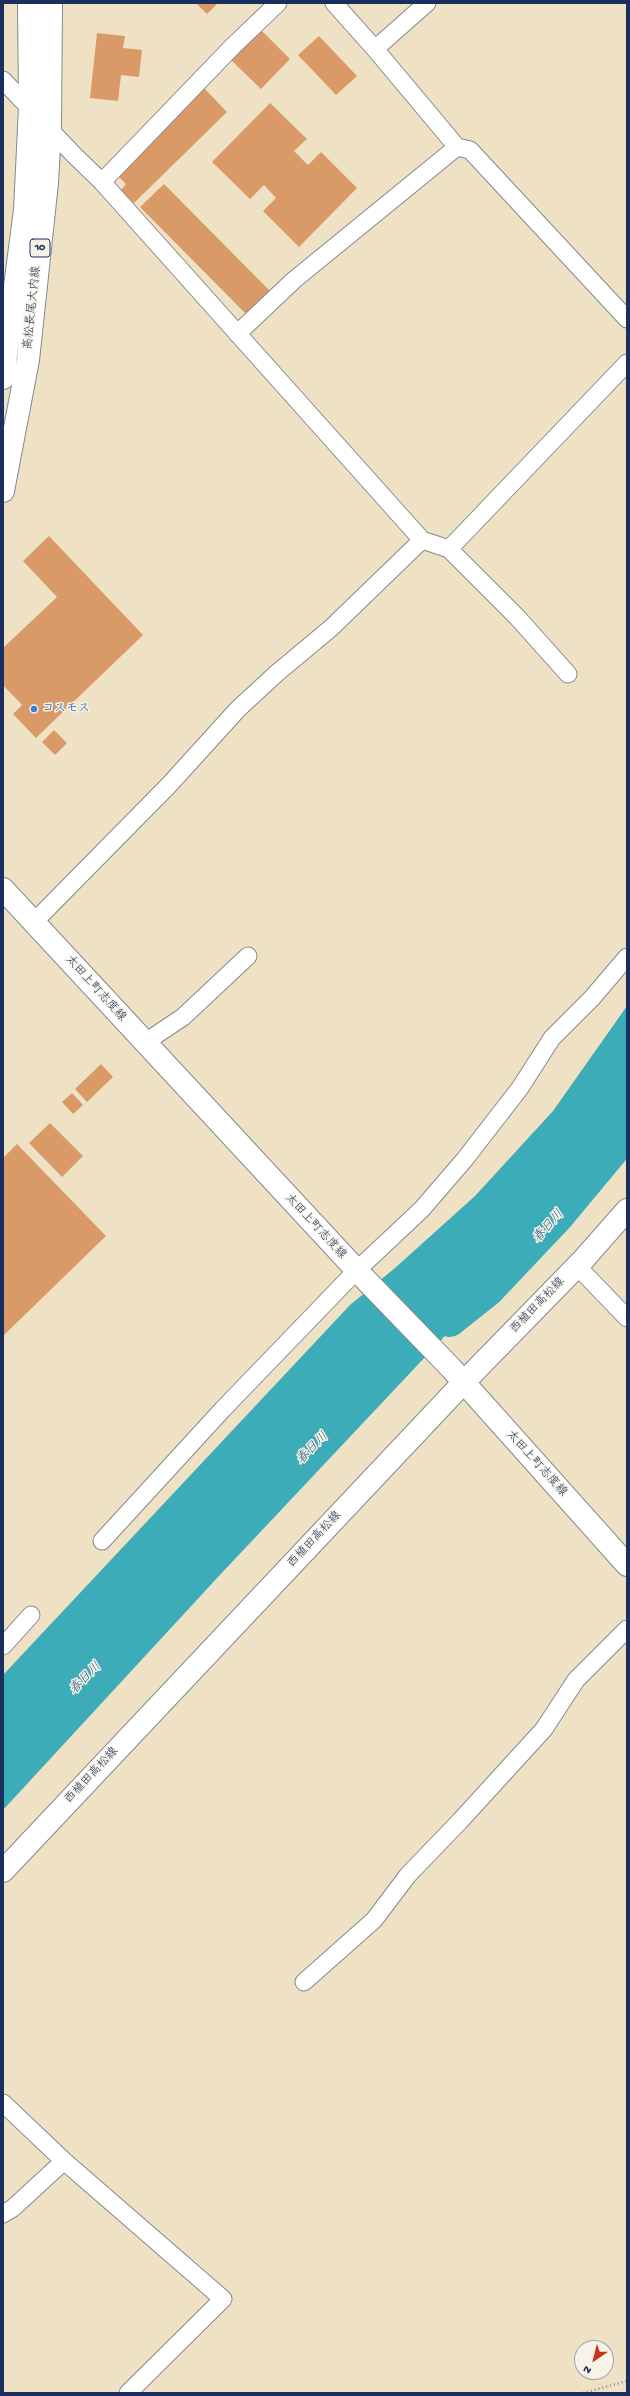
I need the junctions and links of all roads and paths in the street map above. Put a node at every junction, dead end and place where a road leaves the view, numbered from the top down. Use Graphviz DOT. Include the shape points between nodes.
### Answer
graph roads {
  1 [pos="30,3"];
  2 [pos="51,3"];
  3 [pos="278,3"];
  4 [pos="334,3"];
  5 [pos="420,5"];
  6 [pos="375,50"];
  7 [pos="3,80"];
  8 [pos="30,107"];
  9 [pos="50,128"];
  10 [pos="457,147"];
  11 [pos="102,182"];
  12 [pos="627,319"];
  13 [pos="237,334"];
  14 [pos="627,364"];
  15 [pos="3,378"];
  16 [pos="3,491"];
  17 [pos="422,540"];
  18 [pos="449,550"];
  19 [pos="568,674"];
  20 [pos="3,889"];
  21 [pos="34,922"];
  22 [pos="248,956"];
  23 [pos="627,957"];
  24 [pos="144,1043"];
  25 [pos="627,1210"];
  26 [pos="577,1266"];
  27 [pos="360,1274"];
  28 [pos="627,1318"];
  29 [pos="458,1375"];
  30 [pos="102,1541"];
  31 [pos="627,1565"];
  32 [pos="31,1614"];
  33 [pos="627,1630"];
  34 [pos="3,1646"];
  35 [pos="3,1871"];
  36 [pos="304,1982"];
  37 [pos="3,2103"];
  38 [pos="64,2161"];
  39 [pos="3,2214"];
  40 [pos="627,2381"];
  41 [pos="128,2393"];
  42 [pos="583,2393"];
  1 -- 8 [label="main road, 高松長尾大内線 / 10"];
  2 -- 9 [label="main road, 高松長尾大内線 / 10"];
  3 -- 11 [label="street"];
  4 -- 6 [label="street"];
  5 -- 6 [label="street"];
  6 -- 10 [label="street"];
  7 -- 8 [label="street"];
  8 -- 9 [label="street"];
  8 -- 15 [label="main road, 高松長尾大内線 / 10" via="25,210"];
  9 -- 11 [label="street"];
  9 -- 16 [label="main road, 高松長尾大内線 / 10" via="47,183 28,360"];
  10 -- 12 [label="street" via="470,150"];
  10 -- 13 [label="street" via="294,280"];
  11 -- 13 [label="street"];
  13 -- 17 [label="street"];
  14 -- 18 [label="street"];
  17 -- 18 [label="street"];
  17 -- 21 [label="street" via="331,628 238,709 170,784"];
  18 -- 19 [label="street" via="517,617"];
  20 -- 21 [label="main road, 太田上町志度線"];
  21 -- 24 [label="main road, 太田上町志度線"];
  22 -- 24 [label="street" via="183,1018"];
  23 -- 27 [label="street" via="592,998 552,1038 520,1088 465,1159"];
  24 -- 27 [label="main road, 太田上町志度線"];
  25 -- 26 [label="main road, 西植田高松線"];
  26 -- 28 [label="street"];
  26 -- 29 [label="main road, 西植田高松線"];
  27 -- 29 [label="main road, 太田上町志度線"];
  27 -- 30 [label="street" via="329,1301 223,1409"];
  29 -- 31 [label="main road, 太田上町志度線"];
  29 -- 35 [label="main road, 西植田高松線"];
  32 -- 34 [label="street"];
  33 -- 36 [label="street" via="576,1680 544,1729 408,1875 374,1920"];
  37 -- 38 [label="street"];
  38 -- 39 [label="street" via="13,2208"];
  38 -- 41 [label="street" via="223,2299"];
  40 -- 42 [label="path"];
}
